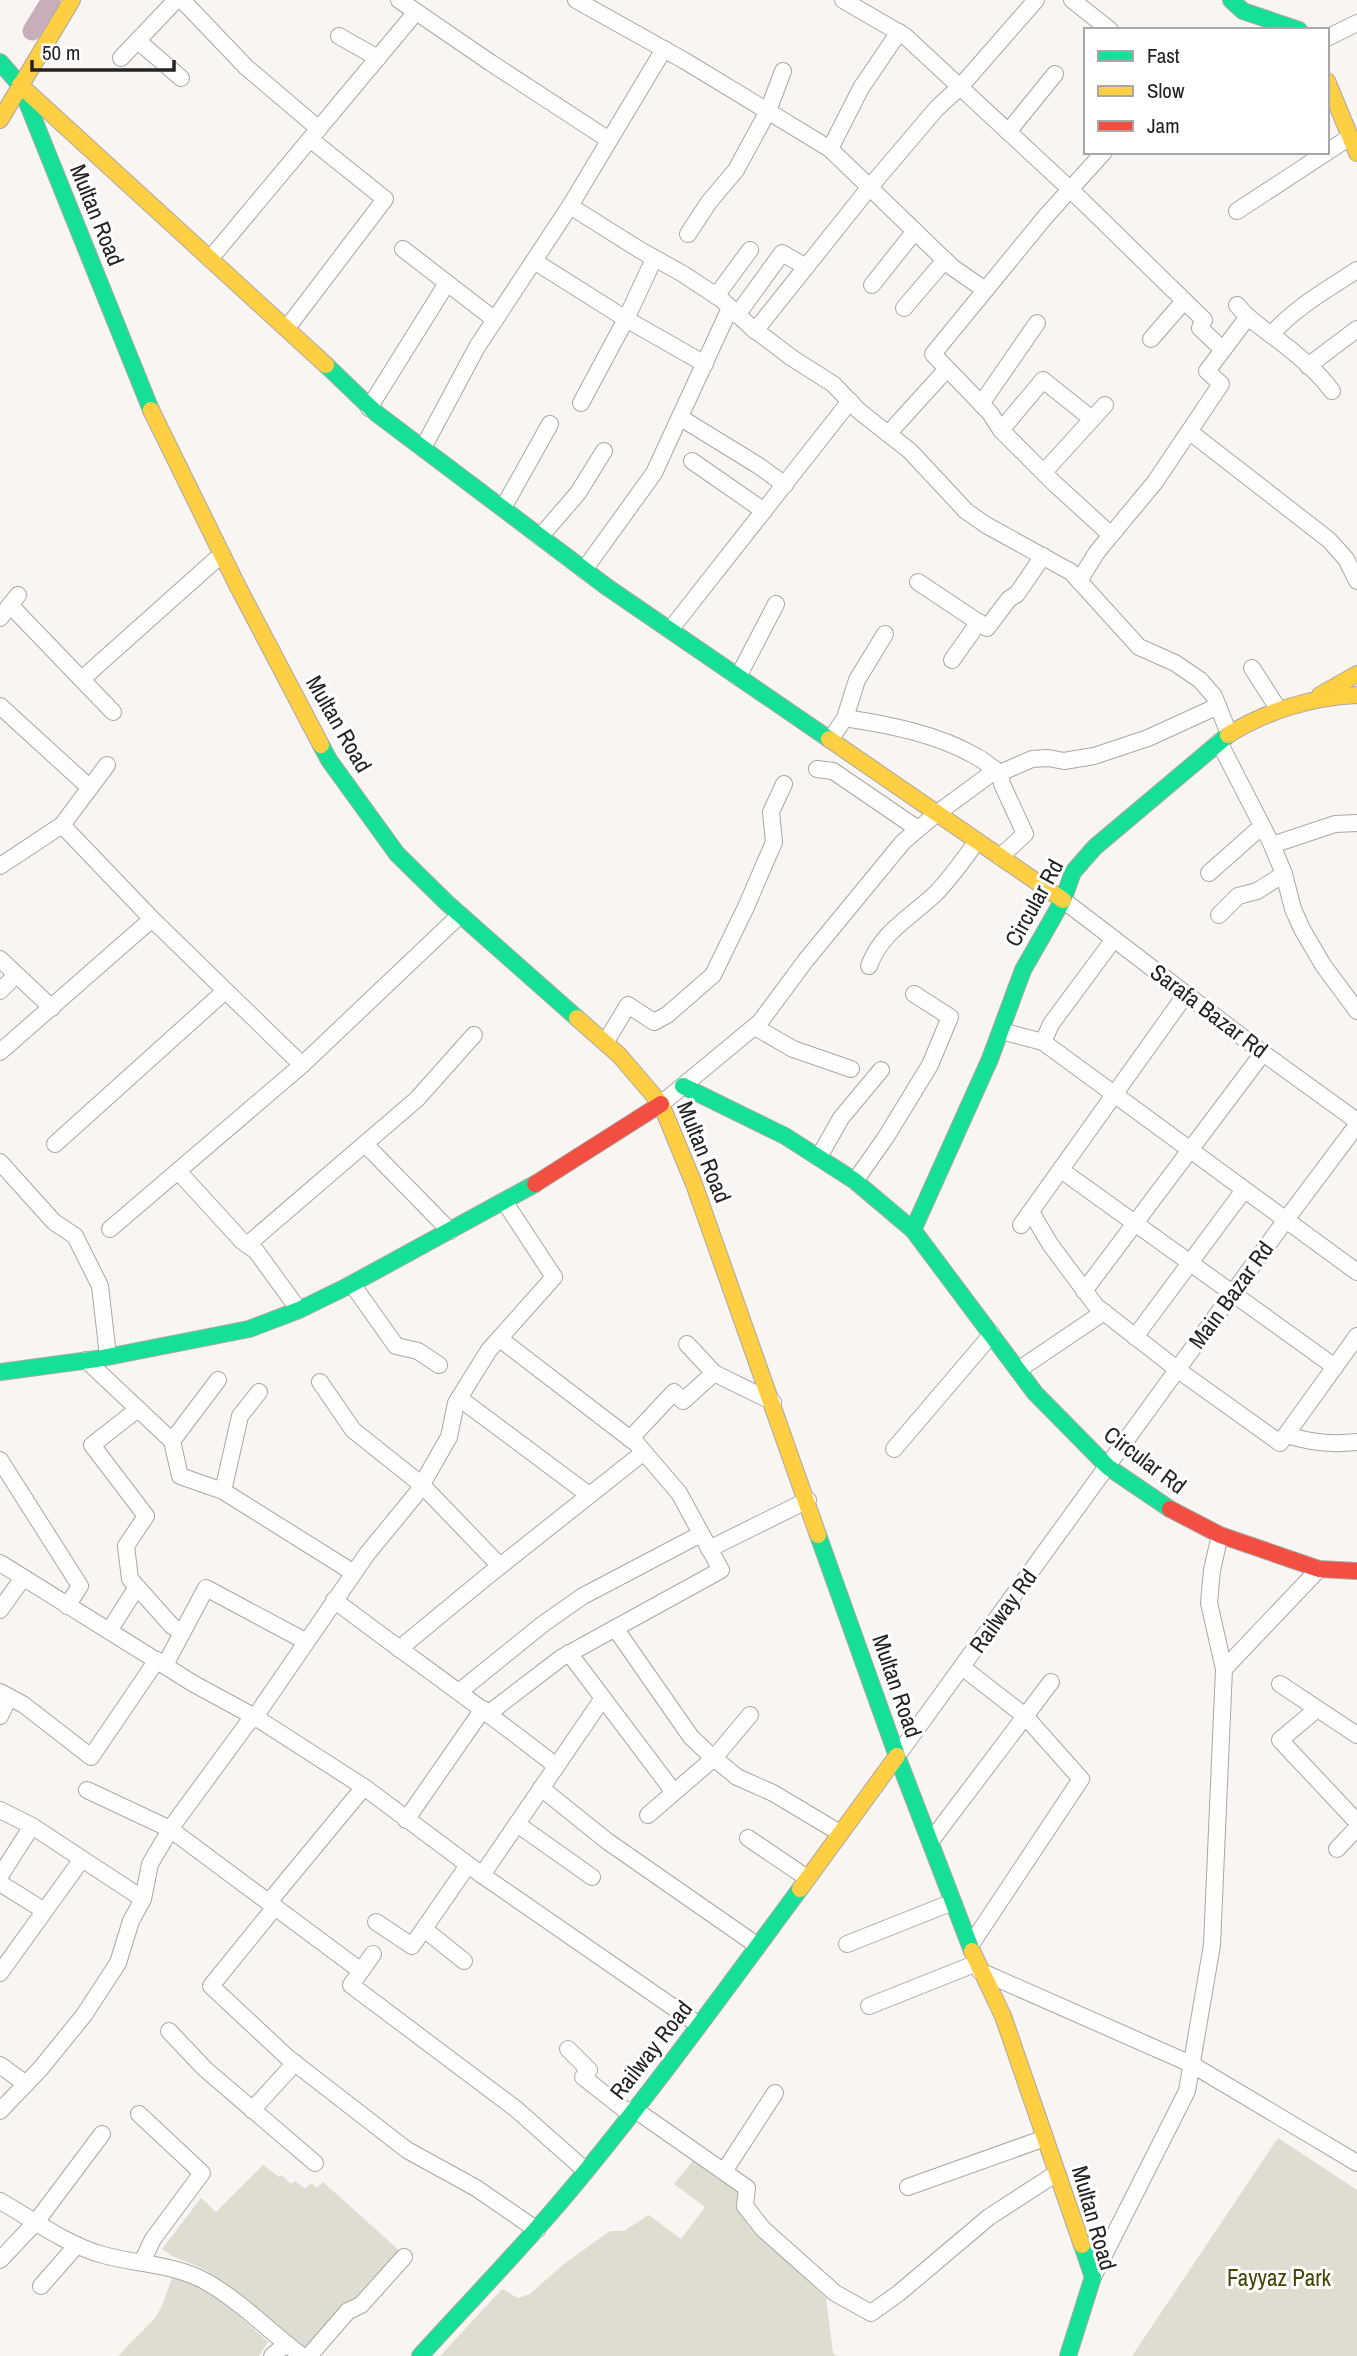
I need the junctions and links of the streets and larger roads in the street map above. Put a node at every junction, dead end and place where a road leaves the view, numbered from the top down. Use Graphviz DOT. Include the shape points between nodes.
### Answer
graph roads {
  1 [pos="72,0"];
  2 [pos="176,0"];
  3 [pos="182,0"];
  4 [pos="399,0"];
  5 [pos="576,0"];
  6 [pos="843,0"];
  7 [pos="1036,0"];
  8 [pos="1072,0"];
  9 [pos="1230,0"];
  10 [pos="415,12"];
  11 [pos="1357,23"];
  12 [pos="1108,28"];
  13 [pos="1293,28"];
  14 [pos="899,32"];
  15 [pos="340,36"];
  16 [pos="1329,37"];
  17 [pos="138,41"];
  18 [pos="664,49"];
  19 [pos="121,58"];
  20 [pos="378,58"];
  21 [pos="0,62"];
  22 [pos="783,71"];
  23 [pos="1055,74"];
  24 [pos="181,78"];
  25 [pos="20,85"];
  26 [pos="1329,86"];
  27 [pos="960,87"];
  28 [pos="768,111"];
  29 [pos="0,120"];
  30 [pos="1007,132"];
  31 [pos="314,134"];
  32 [pos="1350,137"];
  33 [pos="610,140"];
  34 [pos="830,149"];
  35 [pos="1329,151"];
  36 [pos="1357,153"];
  37 [pos="1102,154"];
  38 [pos="1324,154"];
  39 [pos="869,188"];
  40 [pos="1071,190"];
  41 [pos="570,206"];
  42 [pos="1237,211"];
  43 [pos="915,231"];
  44 [pos="688,233"];
  45 [pos="403,248"];
  46 [pos="750,250"];
  47 [pos="210,259"];
  48 [pos="654,259"];
  49 [pos="945,260"];
  50 [pos="534,261"];
  51 [pos="806,267"];
  52 [pos="1357,270"];
  53 [pos="447,283"];
  54 [pos="872,285"];
  55 [pos="985,290"];
  56 [pos="716,296"];
  57 [pos="1184,301"];
  58 [pos="1237,305"];
  59 [pos="904,308"];
  60 [pos="734,311"];
  61 [pos="1247,318"];
  62 [pos="626,319"];
  63 [pos="495,320"];
  64 [pos="1037,323"];
  65 [pos="287,328"];
  66 [pos="1357,329"];
  67 [pos="755,331"];
  68 [pos="1271,335"];
  69 [pos="1151,339"];
  70 [pos="1223,349"];
  71 [pos="705,364"];
  72 [pos="1308,366"];
  73 [pos="946,370"];
  74 [pos="1332,391"];
  75 [pos="850,401"];
  76 [pos="581,403"];
  77 [pos="981,404"];
  78 [pos="1105,404"];
  79 [pos="369,408"];
  80 [pos="681,418"];
  81 [pos="1092,419"];
  82 [pos="550,424"];
  83 [pos="1001,430"];
  84 [pos="1190,432"];
  85 [pos="888,434"];
  86 [pos="423,449"];
  87 [pos="604,451"];
  88 [pos="692,461"];
  89 [pos="1044,472"];
  90 [pos="785,485"];
  91 [pos="503,508"];
  92 [pos="764,511"];
  93 [pos="1111,535"];
  94 [pos="540,537"];
  95 [pos="222,554"];
  96 [pos="1352,554"];
  97 [pos="1043,556"];
  98 [pos="584,570"];
  99 [pos="1079,581"];
  100 [pos="1357,581"];
  101 [pos="918,582"];
  102 [pos="776,604"];
  103 [pos="0,618"];
  104 [pos="979,622"];
  105 [pos="670,630"];
  106 [pos="885,634"];
  107 [pos="952,660"];
  108 [pos="1252,668"];
  109 [pos="1357,674"];
  110 [pos="738,677"];
  111 [pos="82,680"];
  112 [pos="1357,695"];
  113 [pos="1305,703"];
  114 [pos="0,706"];
  115 [pos="1218,706"];
  116 [pos="1279,710"];
  117 [pos="113,712"];
  118 [pos="845,718"];
  119 [pos="1224,738"];
  120 [pos="830,740"];
  121 [pos="107,765"];
  122 [pos="817,769"];
  123 [pos="998,772"];
  124 [pos="784,784"];
  125 [pos="90,788"];
  126 [pos="936,814"];
  127 [pos="1357,823"];
  128 [pos="62,825"];
  129 [pos="1262,826"];
  130 [pos="918,830"];
  131 [pos="977,841"];
  132 [pos="1272,845"];
  133 [pos="1000,857"];
  134 [pos="0,866"];
  135 [pos="1209,873"];
  136 [pos="1284,874"];
  137 [pos="1063,900"];
  138 [pos="460,915"];
  139 [pos="1219,915"];
  140 [pos="152,919"];
  141 [pos="1114,939"];
  142 [pos="0,959"];
  143 [pos="869,966"];
  144 [pos="16,976"];
  145 [pos="0,991"];
  146 [pos="225,991"];
  147 [pos="914,994"];
  148 [pos="1186,994"];
  149 [pos="52,1008"];
  150 [pos="1357,1011"];
  151 [pos="755,1027"];
  152 [pos="1001,1031"];
  153 [pos="474,1035"];
  154 [pos="1043,1042"];
  155 [pos="605,1043"];
  156 [pos="0,1052"];
  157 [pos="1263,1053"];
  158 [pos="302,1065"];
  159 [pos="851,1069"];
  160 [pos="881,1070"];
  161 [pos="683,1086"];
  162 [pos="1115,1096"];
  163 [pos="662,1104"];
  164 [pos="1357,1123"];
  165 [pos="55,1144"];
  166 [pos="365,1144"];
  167 [pos="1190,1149"];
  168 [pos="819,1157"];
  169 [pos="0,1162"];
  170 [pos="1061,1170"];
  171 [pos="178,1171"];
  172 [pos="855,1181"];
  173 [pos="1244,1190"];
  174 [pos="504,1201"];
  175 [pos="1031,1212"];
  176 [pos="1285,1221"];
  177 [pos="1136,1224"];
  178 [pos="1021,1225"];
  179 [pos="110,1229"];
  180 [pos="913,1230"];
  181 [pos="450,1231"];
  182 [pos="247,1245"];
  183 [pos="1189,1263"];
  184 [pos="1357,1272"];
  185 [pos="352,1284"];
  186 [pos="1084,1291"];
  187 [pos="1232,1294"];
  188 [pos="299,1310"];
  189 [pos="1104,1312"];
  190 [pos="992,1334"];
  191 [pos="1357,1336"];
  192 [pos="1135,1337"];
  193 [pos="500,1339"];
  194 [pos="687,1344"];
  195 [pos="108,1356"];
  196 [pos="86,1360"];
  197 [pos="439,1365"];
  198 [pos="1335,1367"];
  199 [pos="1018,1370"];
  200 [pos="1178,1370"];
  201 [pos="0,1372"];
  202 [pos="713,1373"];
  203 [pos="218,1380"];
  204 [pos="320,1382"];
  205 [pos="259,1392"];
  206 [pos="459,1398"];
  207 [pos="773,1402"];
  208 [pos="138,1409"];
  209 [pos="1287,1435"];
  210 [pos="630,1439"];
  211 [pos="172,1441"];
  212 [pos="1357,1442"];
  213 [pos="894,1449"];
  214 [pos="643,1452"];
  215 [pos="0,1460"];
  216 [pos="1108,1467"];
  217 [pos="422,1485"];
  218 [pos="223,1491"];
  219 [pos="589,1495"];
  220 [pos="808,1500"];
  221 [pos="701,1534"];
  222 [pos="1220,1535"];
  223 [pos="709,1549"];
  224 [pos="0,1563"];
  225 [pos="500,1566"];
  226 [pos="1319,1569"];
  227 [pos="1357,1571"];
  228 [pos="354,1573"];
  229 [pos="23,1578"];
  230 [pos="137,1587"];
  231 [pos="334,1600"];
  232 [pos="67,1606"];
  233 [pos="0,1610"];
  234 [pos="615,1628"];
  235 [pos="109,1632"];
  236 [pos="182,1632"];
  237 [pos="305,1641"];
  238 [pos="399,1649"];
  239 [pos="569,1653"];
  240 [pos="161,1662"];
  241 [pos="962,1667"];
  242 [pos="1224,1670"];
  243 [pos="1051,1682"];
  244 [pos="1280,1684"];
  245 [pos="460,1692"];
  246 [pos="5,1695"];
  247 [pos="603,1698"];
  248 [pos="1317,1709"];
  249 [pos="486,1711"];
  250 [pos="750,1715"];
  251 [pos="0,1716"];
  252 [pos="1025,1716"];
  253 [pos="255,1717"];
  254 [pos="1357,1735"];
  255 [pos="897,1756"];
  256 [pos="714,1758"];
  257 [pos="556,1766"];
  258 [pos="364,1787"];
  259 [pos="541,1788"];
  260 [pos="87,1790"];
  261 [pos="673,1791"];
  262 [pos="0,1810"];
  263 [pos="648,1815"];
  264 [pos="406,1820"];
  265 [pos="517,1824"];
  266 [pos="32,1826"];
  267 [pos="170,1829"];
  268 [pos="840,1833"];
  269 [pos="1355,1833"];
  270 [pos="748,1838"];
  271 [pos="930,1842"];
  272 [pos="1337,1849"];
  273 [pos="82,1859"];
  274 [pos="468,1865"];
  275 [pos="482,1875"];
  276 [pos="0,1876"];
  277 [pos="592,1877"];
  278 [pos="807,1878"];
  279 [pos="0,1883"];
  280 [pos="143,1899"];
  281 [pos="953,1902"];
  282 [pos="272,1904"];
  283 [pos="43,1910"];
  284 [pos="376,1922"];
  285 [pos="424,1929"];
  286 [pos="848,1944"];
  287 [pos="758,1946"];
  288 [pos="970,1946"];
  289 [pos="373,1954"];
  290 [pos="464,1961"];
  291 [pos="978,1967"];
  292 [pos="361,1971"];
  293 [pos="0,1973"];
  294 [pos="869,2006"];
  295 [pos="699,2025"];
  296 [pos="169,2031"];
  297 [pos="568,2049"];
  298 [pos="295,2063"];
  299 [pos="1191,2064"];
  300 [pos="0,2065"];
  301 [pos="26,2084"];
  302 [pos="775,2093"];
  303 [pos="252,2110"];
  304 [pos="0,2111"];
  305 [pos="632,2112"];
  306 [pos="139,2113"];
  307 [pos="102,2134"];
  308 [pos="1045,2138"];
  309 [pos="315,2163"];
  310 [pos="1357,2163"];
  311 [pos="725,2170"];
  312 [pos="586,2171"];
  313 [pos="1057,2173"];
  314 [pos="908,2187"];
  315 [pos="0,2201"];
  316 [pos="36,2222"];
  317 [pos="537,2230"];
  318 [pos="77,2245"];
  319 [pos="404,2257"];
  320 [pos="0,2260"];
  321 [pos="142,2262"];
  322 [pos="1093,2277"];
  323 [pos="41,2286"];
  324 [pos="286,2344"];
  325 [pos="272,2356"];
  326 [pos="302,2356"];
  327 [pos="309,2356"];
  328 [pos="420,2356"];
  329 [pos="1068,2356"];
  1 -- 25 [label="street"];
  2 -- 17 [label="street"];
  3 -- 31 [label="street"];
  4 -- 10 [label="street"];
  5 -- 18 [label="street"];
  6 -- 14 [label="street"];
  7 -- 27 [label="street"];
  8 -- 12 [label="street"];
  9 -- 13 [label="street" via="1243,11"];
  10 -- 20 [label="street"];
  10 -- 33 [label="street"];
  11 -- 16 [label="street"];
  14 -- 27 [label="street"];
  14 -- 34 [label="street" via="861,88"];
  15 -- 20 [label="street"];
  17 -- 19 [label="street"];
  17 -- 24 [label="street"];
  18 -- 28 [label="street"];
  18 -- 33 [label="street"];
  20 -- 31 [label="street"];
  21 -- 25 [label="street, Multan Road"];
  22 -- 28 [label="street"];
  23 -- 30 [label="street"];
  25 -- 29 [label="street"];
  25 -- 47 [label="street"];
  25 -- 95 [label="street, Multan Road" via="156,421"];
  26 -- 32 [label="street"];
  27 -- 30 [label="street"];
  27 -- 39 [label="street"];
  28 -- 34 [label="street"];
  28 -- 44 [label="street" via="736,170"];
  30 -- 40 [label="street"];
  31 -- 47 [label="street"];
  31 -- 65 [label="street" via="385,199"];
  32 -- 35 [label="street"];
  32 -- 36 [label="street"];
  33 -- 41 [label="street"];
  34 -- 39 [label="street"];
  37 -- 40 [label="street"];
  38 -- 42 [label="street"];
  39 -- 43 [label="street"];
  39 -- 51 [label="street"];
  40 -- 55 [label="street"];
  40 -- 57 [label="street"];
  41 -- 48 [label="street"];
  41 -- 50 [label="street"];
  43 -- 49 [label="street"];
  43 -- 54 [label="street"];
  45 -- 53 [label="street"];
  46 -- 56 [label="street"];
  47 -- 65 [label="street"];
  48 -- 56 [label="street"];
  48 -- 62 [label="street"];
  49 -- 55 [label="street"];
  49 -- 59 [label="street"];
  50 -- 62 [label="street"];
  50 -- 63 [label="street"];
  51 -- 60 [label="street" via="782,253"];
  51 -- 67 [label="street"];
  52 -- 68 [label="street" via="1318,295"];
  53 -- 63 [label="street"];
  53 -- 79 [label="street"];
  55 -- 73 [label="street" via="933,354"];
  56 -- 60 [label="street"];
  57 -- 69 [label="street"];
  57 -- 70 [label="street" via="1204,320 1200,328"];
  58 -- 61 [label="street"];
  60 -- 67 [label="street"];
  60 -- 71 [label="street"];
  61 -- 68 [label="street"];
  61 -- 70 [label="street"];
  62 -- 71 [label="street"];
  62 -- 76 [label="street"];
  63 -- 86 [label="street"];
  64 -- 77 [label="street"];
  65 -- 79 [label="street"];
  66 -- 72 [label="street"];
  67 -- 75 [label="street" via="833,384"];
  68 -- 72 [label="street"];
  70 -- 84 [label="street" via="1207,370 1221,384"];
  71 -- 80 [label="street"];
  72 -- 74 [label="street"];
  73 -- 77 [label="street"];
  73 -- 85 [label="street"];
  75 -- 85 [label="street"];
  75 -- 90 [label="street"];
  77 -- 83 [label="street"];
  78 -- 81 [label="street"];
  79 -- 86 [label="street"];
  80 -- 90 [label="street"];
  80 -- 98 [label="street" via="654,473"];
  81 -- 83 [label="street" via="1043,380"];
  81 -- 89 [label="street"];
  82 -- 91 [label="street"];
  83 -- 89 [label="street"];
  84 -- 93 [label="street"];
  84 -- 96 [label="street"];
  85 -- 97 [label="street" via="966,511"];
  86 -- 91 [label="street"];
  87 -- 94 [label="street" via="578,493"];
  88 -- 92 [label="street"];
  89 -- 93 [label="street"];
  90 -- 92 [label="street"];
  91 -- 94 [label="street"];
  92 -- 105 [label="street"];
  93 -- 99 [label="street"];
  94 -- 98 [label="street"];
  95 -- 111 [label="street"];
  95 -- 138 [label="street, Multan Road" via="329,760 397,853"];
  96 -- 100 [label="street"];
  97 -- 99 [label="street"];
  97 -- 104 [label="street" via="987,628"];
  98 -- 105 [label="street"];
  99 -- 115 [label="street" via="1139,646 1200,680"];
  101 -- 104 [label="street"];
  102 -- 110 [label="street"];
  103 -- 111 [label="street" via="14,600"];
  104 -- 107 [label="street"];
  105 -- 110 [label="street"];
  106 -- 118 [label="street" via="857,680"];
  108 -- 116 [label="street"];
  109 -- 113 [label="street"];
  110 -- 120 [label="street"];
  111 -- 117 [label="street"];
  112 -- 113 [label="street, Circular Rd"];
  113 -- 116 [label="street, Circular Rd"];
  114 -- 125 [label="street"];
  115 -- 119 [label="street"];
  115 -- 123 [label="street" via="1148,738 1094,756 1064,761 1032,759"];
  116 -- 119 [label="street, Circular Rd"];
  118 -- 120 [label="street"];
  118 -- 123 [label="street" via="893,725 977,757"];
  119 -- 129 [label="street"];
  119 -- 137 [label="street, Circular Rd" via="1095,848 1073,872"];
  120 -- 126 [label="street"];
  121 -- 125 [label="street"];
  122 -- 130 [label="street" via="833,771"];
  123 -- 126 [label="street"];
  123 -- 133 [label="street" via="1026,834"];
  124 -- 155 [label="street" via="771,812 774,842 713,975 654,1022 628,1005"];
  125 -- 128 [label="street"];
  126 -- 130 [label="street"];
  126 -- 131 [label="street"];
  127 -- 132 [label="street" via="1335,824"];
  128 -- 134 [label="street"];
  128 -- 140 [label="street"];
  129 -- 132 [label="street"];
  129 -- 135 [label="street"];
  130 -- 151 [label="street" via="894,853"];
  131 -- 133 [label="street"];
  131 -- 143 [label="street" via="938,891 890,931 875,949"];
  132 -- 136 [label="street"];
  133 -- 137 [label="street"];
  136 -- 139 [label="street" via="1257,891 1238,896"];
  136 -- 150 [label="street" via="1302,929"];
  137 -- 141 [label="street, Sarafa Bazar Rd"];
  137 -- 152 [label="street, Circular Rd" via="1023,970"];
  138 -- 155 [label="street, Multan Road"];
  138 -- 158 [label="street"];
  140 -- 146 [label="street"];
  140 -- 149 [label="street"];
  141 -- 148 [label="street, Sarafa Bazar Rd"];
  141 -- 154 [label="street" via="1051,1024"];
  142 -- 144 [label="street"];
  144 -- 145 [label="street"];
  144 -- 149 [label="street"];
  146 -- 158 [label="street"];
  146 -- 165 [label="street"];
  147 -- 172 [label="street" via="950,1017 930,1065"];
  148 -- 157 [label="street, Sarafa Bazar Rd"];
  148 -- 162 [label="street"];
  149 -- 156 [label="street"];
  151 -- 159 [label="street" via="793,1049"];
  151 -- 161 [label="street"];
  152 -- 154 [label="street"];
  152 -- 180 [label="street, Circular Rd"];
  153 -- 166 [label="street" via="417,1099"];
  154 -- 162 [label="street"];
  155 -- 163 [label="street, Multan Road"];
  157 -- 164 [label="street, Sarafa Bazar Rd"];
  157 -- 167 [label="street"];
  158 -- 171 [label="street"];
  160 -- 168 [label="street" via="841,1118"];
  161 -- 163 [label="street"];
  161 -- 168 [label="street, Circular Rd"];
  162 -- 167 [label="street"];
  162 -- 170 [label="street"];
  163 -- 174 [label="street"];
  163 -- 207 [label="street, Multan Road"];
  164 -- 176 [label="street, Main Bazar Rd"];
  166 -- 181 [label="street"];
  166 -- 182 [label="street"];
  167 -- 173 [label="street"];
  167 -- 177 [label="street"];
  168 -- 172 [label="street, Circular Rd"];
  169 -- 195 [label="street" via="54,1222 75,1236 100,1286"];
  170 -- 175 [label="street"];
  170 -- 177 [label="street"];
  171 -- 179 [label="street"];
  171 -- 182 [label="street"];
  172 -- 180 [label="street, Circular Rd"];
  173 -- 176 [label="street"];
  173 -- 183 [label="street"];
  174 -- 181 [label="street"];
  174 -- 193 [label="street" via="554,1277"];
  175 -- 178 [label="street"];
  175 -- 186 [label="street"];
  176 -- 184 [label="street"];
  176 -- 187 [label="street, Main Bazar Rd"];
  177 -- 183 [label="street"];
  177 -- 186 [label="street"];
  180 -- 190 [label="street, Circular Rd"];
  181 -- 185 [label="street"];
  182 -- 188 [label="street"];
  183 -- 187 [label="street"];
  183 -- 192 [label="street"];
  185 -- 188 [label="street"];
  185 -- 197 [label="street" via="396,1346 418,1351"];
  186 -- 189 [label="street"];
  187 -- 198 [label="street"];
  187 -- 200 [label="street, Main Bazar Rd"];
  188 -- 195 [label="street" via="249,1329"];
  189 -- 192 [label="street"];
  189 -- 199 [label="street"];
  190 -- 199 [label="street, Circular Rd"];
  190 -- 213 [label="street"];
  191 -- 198 [label="street"];
  192 -- 200 [label="street"];
  193 -- 206 [label="street"];
  193 -- 210 [label="street"];
  194 -- 202 [label="street"];
  195 -- 196 [label="street"];
  196 -- 201 [label="street"];
  196 -- 208 [label="street"];
  198 -- 209 [label="street"];
  199 -- 216 [label="street, Circular Rd"];
  200 -- 209 [label="street" via="1280,1443"];
  200 -- 216 [label="street, Main Bazar Rd"];
  202 -- 207 [label="street"];
  202 -- 210 [label="street" via="683,1401 674,1392"];
  203 -- 211 [label="street"];
  204 -- 217 [label="street" via="353,1430"];
  205 -- 218 [label="street" via="240,1416"];
  206 -- 217 [label="street" via="449,1437"];
  206 -- 219 [label="street"];
  207 -- 220 [label="street, Multan Road"];
  208 -- 211 [label="street"];
  208 -- 230 [label="street" via="92,1445 146,1516 125,1546 130,1579"];
  209 -- 212 [label="street" via="1307,1442"];
  210 -- 214 [label="street"];
  211 -- 218 [label="street" via="180,1476"];
  214 -- 219 [label="street"];
  214 -- 221 [label="street" via="679,1493"];
  215 -- 232 [label="street" via="80,1586"];
  216 -- 222 [label="street, Circular Rd" via="1184,1518"];
  216 -- 241 [label="street, Railway Rd"];
  217 -- 225 [label="street"];
  217 -- 228 [label="street"];
  218 -- 228 [label="street"];
  219 -- 225 [label="street"];
  220 -- 223 [label="street"];
  220 -- 255 [label="street, Multan Road"];
  221 -- 223 [label="street"];
  221 -- 245 [label="street" via="583,1596"];
  222 -- 226 [label="street, Circular Rd"];
  222 -- 242 [label="street" via="1209,1602"];
  223 -- 234 [label="street" via="721,1570"];
  224 -- 229 [label="street"];
  225 -- 238 [label="street"];
  226 -- 227 [label="street, Circular Rd"];
  226 -- 242 [label="street"];
  228 -- 231 [label="street"];
  229 -- 232 [label="street"];
  229 -- 233 [label="street"];
  230 -- 235 [label="street"];
  230 -- 236 [label="street"];
  231 -- 237 [label="street"];
  231 -- 238 [label="street"];
  232 -- 235 [label="street"];
  234 -- 239 [label="street"];
  234 -- 256 [label="street" via="691,1737"];
  235 -- 240 [label="street"];
  236 -- 237 [label="street" via="206,1588"];
  236 -- 240 [label="street"];
  237 -- 253 [label="street"];
  238 -- 245 [label="street"];
  239 -- 247 [label="street"];
  239 -- 249 [label="street"];
  240 -- 246 [label="street" via="91,1757"];
  240 -- 253 [label="street"];
  241 -- 252 [label="street"];
  241 -- 255 [label="street, Railway Rd"];
  242 -- 299 [label="street" via="1212,1945"];
  243 -- 252 [label="street"];
  244 -- 248 [label="street"];
  245 -- 249 [label="street"];
  246 -- 251 [label="street"];
  247 -- 257 [label="street"];
  247 -- 261 [label="street"];
  248 -- 254 [label="street"];
  248 -- 269 [label="street" via="1280,1740"];
  249 -- 257 [label="street"];
  249 -- 264 [label="street"];
  250 -- 256 [label="street"];
  252 -- 271 [label="street"];
  252 -- 288 [label="street" via="1081,1779"];
  253 -- 258 [label="street"];
  253 -- 267 [label="street"];
  255 -- 268 [label="street, Railway Road"];
  255 -- 271 [label="street, Multan Road"];
  256 -- 261 [label="street"];
  256 -- 268 [label="street" via="737,1777"];
  257 -- 259 [label="street"];
  258 -- 264 [label="street"];
  258 -- 282 [label="street"];
  259 -- 265 [label="street"];
  259 -- 287 [label="street" via="607,1841"];
  260 -- 267 [label="street"];
  261 -- 263 [label="street"];
  262 -- 266 [label="street"];
  264 -- 274 [label="street"];
  265 -- 275 [label="street"];
  265 -- 277 [label="street"];
  266 -- 273 [label="street"];
  266 -- 276 [label="street"];
  267 -- 280 [label="street" via="150,1864"];
  267 -- 282 [label="street"];
  268 -- 278 [label="street, Railway Road"];
  269 -- 272 [label="street"];
  270 -- 278 [label="street"];
  271 -- 281 [label="street, Multan Road"];
  273 -- 280 [label="street"];
  273 -- 283 [label="street"];
  274 -- 275 [label="street"];
  274 -- 285 [label="street"];
  275 -- 295 [label="street"];
  278 -- 287 [label="street, Railway Road"];
  279 -- 283 [label="street"];
  280 -- 301 [label="street" via="118,1964 84,2015"];
  281 -- 286 [label="street"];
  281 -- 288 [label="street, Multan Road"];
  282 -- 292 [label="street"];
  282 -- 298 [label="street" via="211,1986"];
  283 -- 293 [label="street"];
  284 -- 285 [label="street" via="412,1946"];
  285 -- 290 [label="street"];
  287 -- 295 [label="street, Railway Road"];
  288 -- 291 [label="street, Multan Road"];
  289 -- 292 [label="street"];
  291 -- 294 [label="street"];
  291 -- 299 [label="street"];
  291 -- 308 [label="street, Multan Road" via="1003,2017"];
  292 -- 312 [label="street" via="351,1985 516,2109"];
  295 -- 305 [label="street, Railway Road"];
  296 -- 303 [label="street"];
  297 -- 305 [label="street" via="589,2070 583,2077"];
  298 -- 303 [label="street"];
  298 -- 317 [label="street" via="407,2150 476,2188"];
  299 -- 310 [label="street"];
  299 -- 322 [label="street" via="1187,2091"];
  300 -- 301 [label="street"];
  301 -- 304 [label="street"];
  302 -- 311 [label="street"];
  303 -- 309 [label="street"];
  305 -- 311 [label="street"];
  305 -- 312 [label="street, Railway Road"];
  306 -- 321 [label="street" via="202,2173 153,2239"];
  307 -- 316 [label="street"];
  308 -- 313 [label="street, Multan Road"];
  308 -- 314 [label="street"];
  311 -- 313 [label="street" via="747,2188 745,2206 763,2229 835,2293 871,2313 989,2217"];
  312 -- 317 [label="street, Railway Road"];
  313 -- 322 [label="street, Multan Road"];
  315 -- 316 [label="street"];
  316 -- 318 [label="street"];
  316 -- 320 [label="street"];
  317 -- 328 [label="street, Railway Road"];
  318 -- 321 [label="street"];
  318 -- 323 [label="street"];
  319 -- 327 [label="street"];
  321 -- 324 [label="street" via="198,2278"];
  322 -- 329 [label="street, Multan Road"];
  324 -- 325 [label="street"];
  324 -- 326 [label="street"];
}
